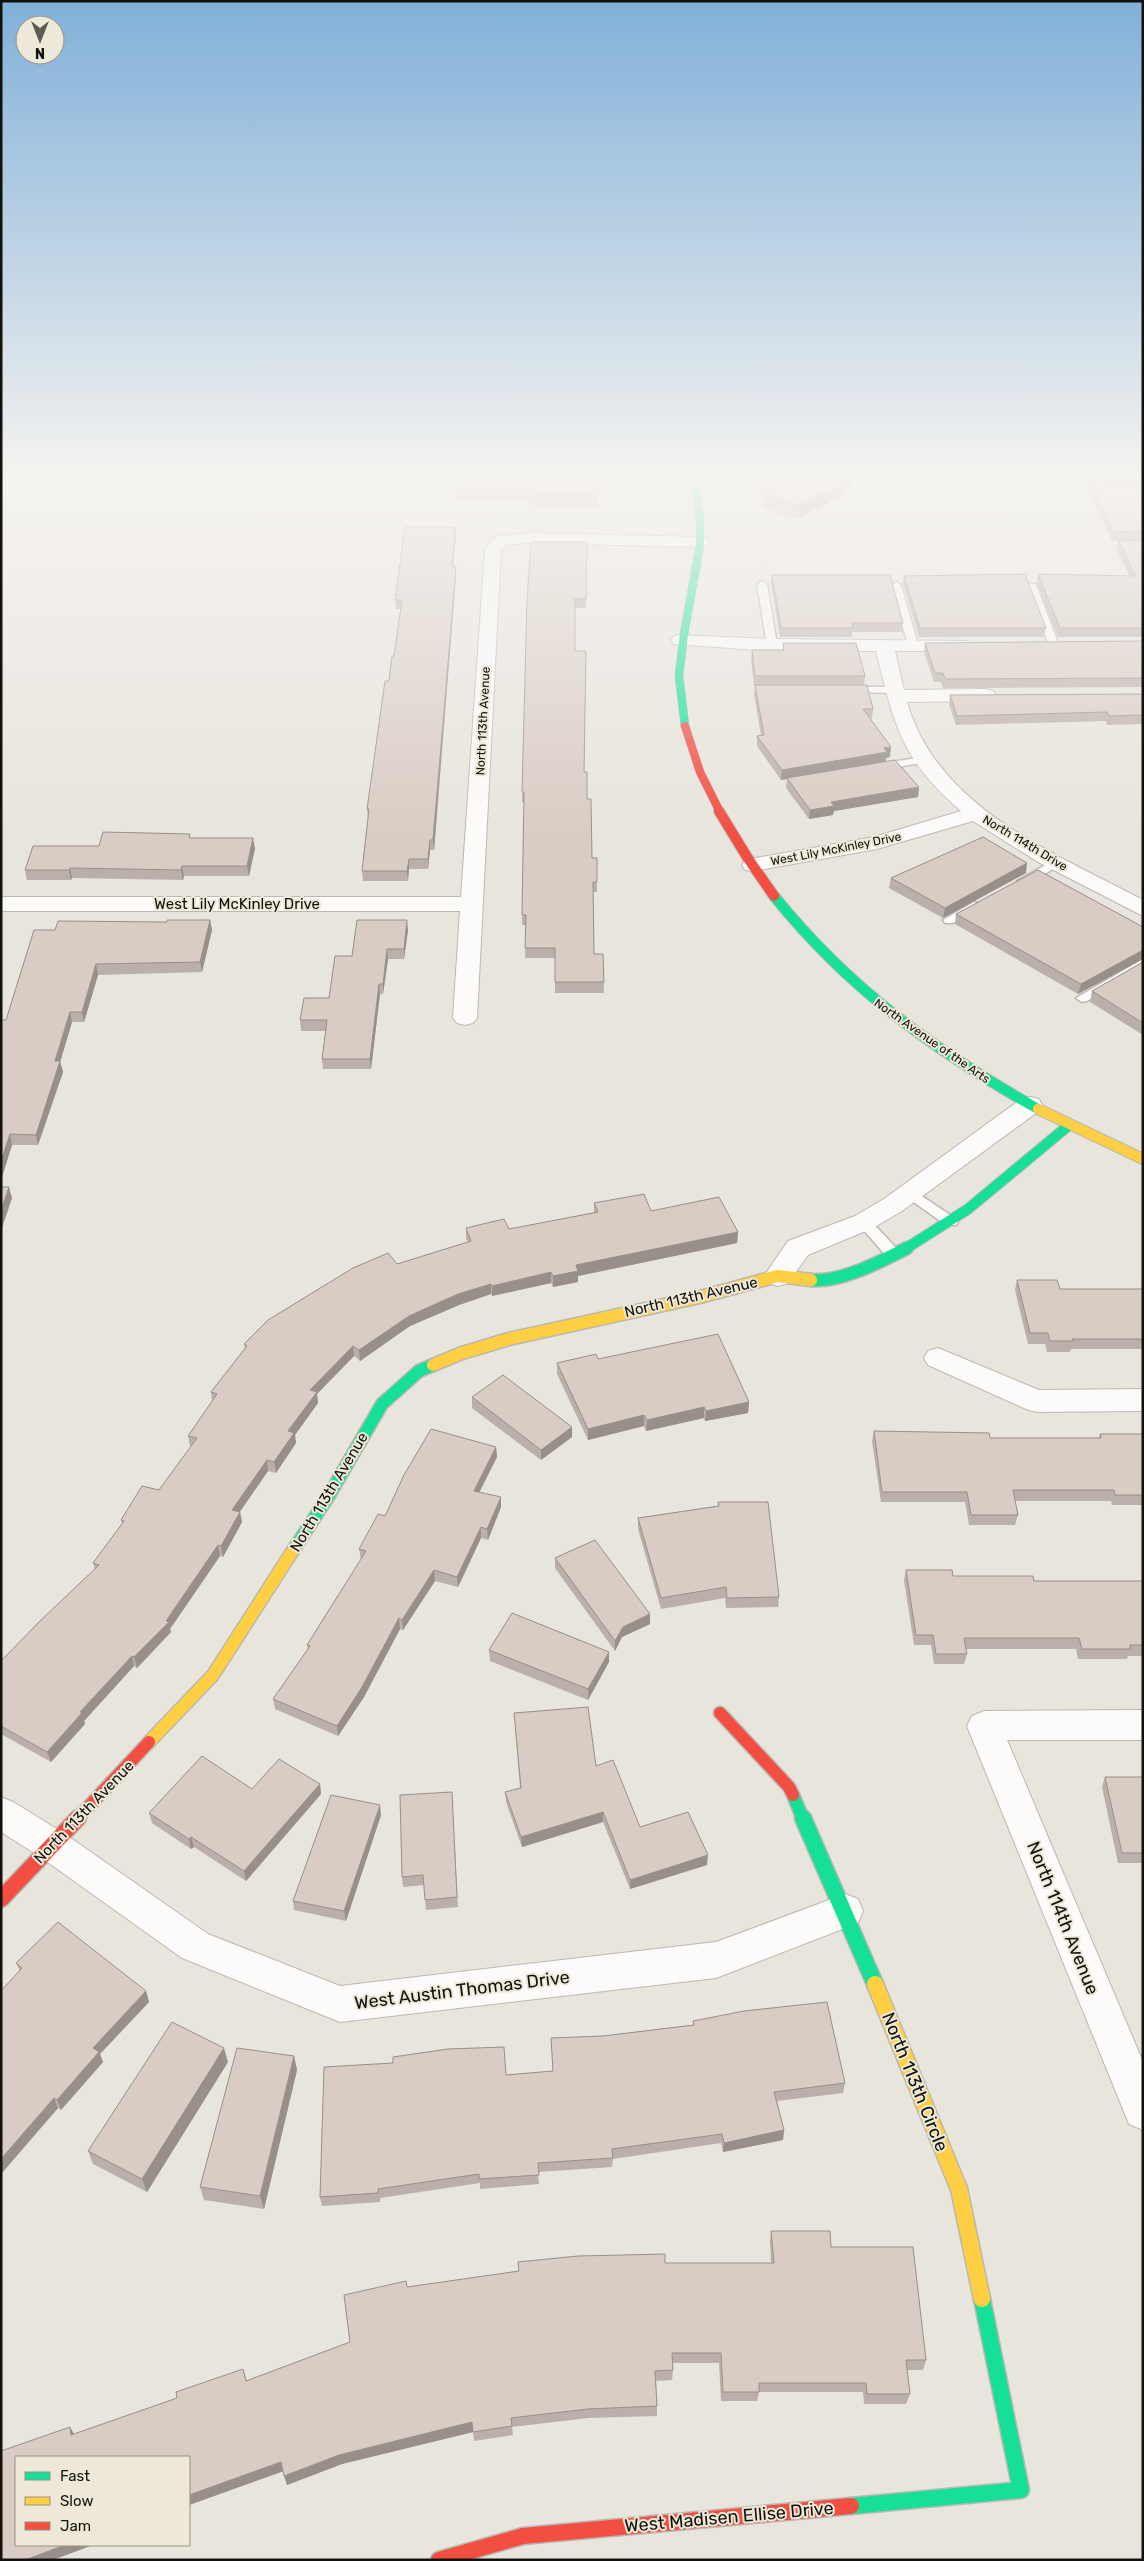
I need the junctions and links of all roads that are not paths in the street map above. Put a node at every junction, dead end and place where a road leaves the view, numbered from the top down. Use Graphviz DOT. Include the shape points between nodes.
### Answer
graph roads {
  1 [pos="490,596"];
  2 [pos="690,596"];
  3 [pos="764,596"];
  4 [pos="899,596"];
  5 [pos="1036,596"];
  6 [pos="680,640"];
  7 [pos="1074,644"];
  8 [pos="772,645"];
  9 [pos="884,645"];
  10 [pos="913,645"];
  11 [pos="979,645"];
  12 [pos="1035,645"];
  13 [pos="1054,645"];
  14 [pos="838,690"];
  15 [pos="896,693"];
  16 [pos="1005,695"];
  17 [pos="924,760"];
  18 [pos="869,769"];
  19 [pos="976,813"];
  20 [pos="1058,862"];
  21 [pos="753,865"];
  22 [pos="1016,884"];
  23 [pos="982,902"];
  24 [pos="473,904"];
  25 [pos="2,906"];
  26 [pos="1143,909"];
  27 [pos="949,920"];
  28 [pos="1143,963"];
  29 [pos="1082,998"];
  30 [pos="465,1018"];
  31 [pos="1030,1105"];
  32 [pos="1068,1126"];
  33 [pos="1143,1159"];
  34 [pos="910,1193"];
  35 [pos="864,1222"];
  36 [pos="951,1222"];
  37 [pos="894,1255"];
  38 [pos="778,1276"];
  39 [pos="938,1358"];
  40 [pos="1143,1400"];
  41 [pos="720,1712"];
  42 [pos="1143,1725"];
  43 [pos="1,1812"];
  44 [pos="52,1845"];
  45 [pos="1,1899"];
  46 [pos="845,1912"];
  47 [pos="1143,2110"];
  48 [pos="1021,2490"];
  49 [pos="439,2560"];
  1 -- 24 [label="street, North 113th Avenue"];
  2 -- 6 [label="street, North Avenue of the Arts"];
  3 -- 8 [label="lane"];
  4 -- 10 [label="lane"];
  5 -- 13 [label="lane"];
  6 -- 8 [label="street"];
  6 -- 21 [label="street, North Avenue of the Arts" via="678,693 689,743 713,798"];
  7 -- 13 [label="street"];
  8 -- 9 [label="street"];
  9 -- 10 [label="street"];
  9 -- 15 [label="street, North 114th Drive"];
  10 -- 11 [label="street"];
  12 -- 13 [label="street"];
  14 -- 15 [label="lane"];
  15 -- 16 [label="street"];
  15 -- 17 [label="street, North 114th Drive" via="906,727"];
  17 -- 18 [label="lane"];
  17 -- 19 [label="street, North 114th Drive"];
  19 -- 20 [label="street, North 114th Drive"];
  19 -- 21 [label="street, West Lily McKinley Drive" via="877,843"];
  20 -- 22 [label="lane"];
  20 -- 26 [label="street, North 114th Drive"];
  21 -- 31 [label="street, North Avenue of the Arts" via="809,939 857,986 951,1057"];
  23 -- 27 [label="lane"];
  24 -- 25 [label="street, West Lily McKinley Drive"];
  24 -- 30 [label="street, North 113th Avenue"];
  28 -- 29 [label="lane"];
  31 -- 32 [label="street, North Avenue of the Arts"];
  31 -- 34 [label="street, North 113th Avenue"];
  32 -- 33 [label="street, North Avenue of the Arts"];
  32 -- 36 [label="street, North 113th Avenue"];
  34 -- 35 [label="street, North 113th Avenue"];
  34 -- 36 [label="lane"];
  35 -- 37 [label="lane"];
  35 -- 38 [label="street, North 113th Avenue" via="798,1248"];
  36 -- 37 [label="street, North 113th Avenue"];
  37 -- 38 [label="street, North 113th Avenue" via="823,1282"];
  38 -- 44 [label="street, North 113th Avenue" via="700,1297 509,1338 419,1371 382,1404 328,1496 213,1675"];
  39 -- 40 [label="street" via="1036,1401"];
  41 -- 46 [label="street, North 113th Circle" via="789,1787"];
  42 -- 47 [label="street, North 114th Avenue" via="984,1726"];
  43 -- 44 [label="street, West Austin Thomas Drive"];
  44 -- 45 [label="street, North 113th Avenue"];
  44 -- 46 [label="street, West Austin Thomas Drive" via="195,1946 340,2004 716,1960"];
  46 -- 48 [label="street, North 113th Circle" via="959,2188"];
  48 -- 49 [label="street, West Madisen Ellise Drive" via="523,2536"];
}
